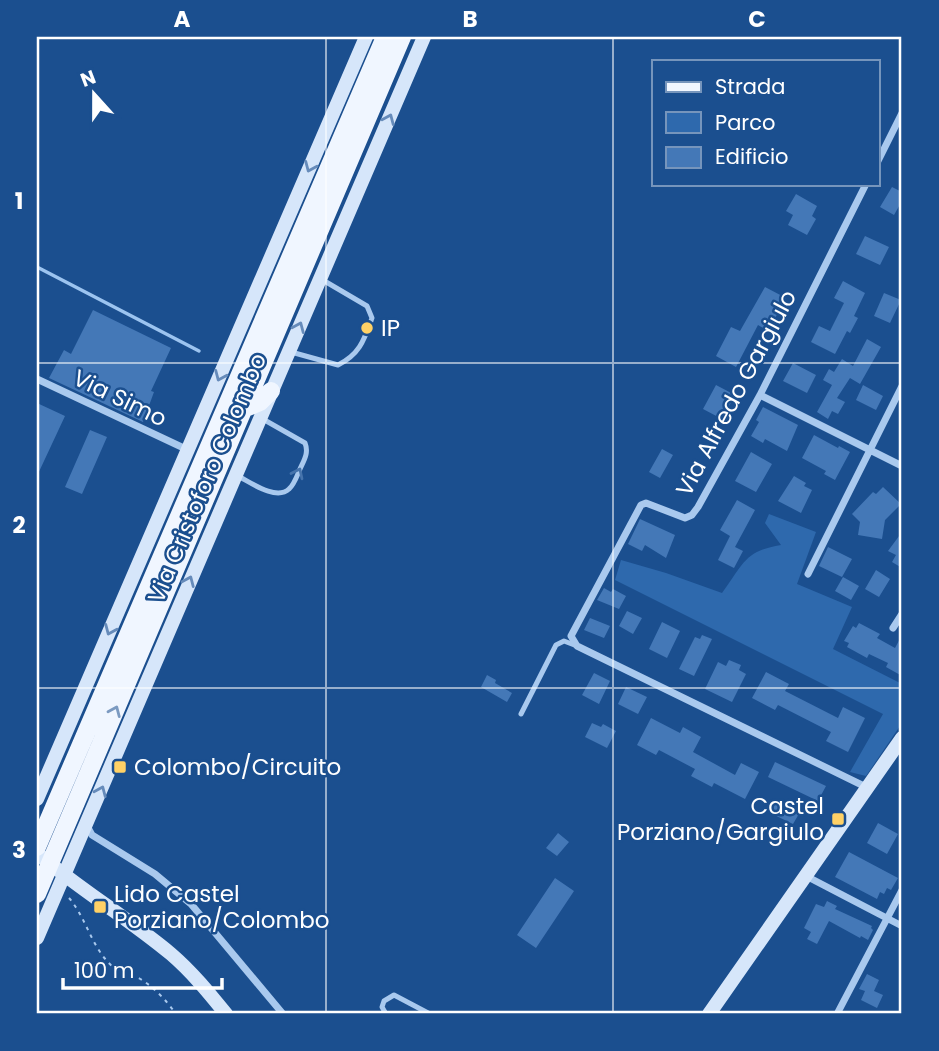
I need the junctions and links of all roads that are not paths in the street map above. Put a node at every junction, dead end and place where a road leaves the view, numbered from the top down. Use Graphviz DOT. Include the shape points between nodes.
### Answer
graph roads {
  1 [pos="366,37"];
  2 [pos="385,37"];
  3 [pos="402,37"];
  4 [pos="424,37"];
  5 [pos="902,113"];
  6 [pos="880,158"];
  7 [pos="865,186"];
  8 [pos="320,278"];
  9 [pos="288,352"];
  10 [pos="37,379"];
  11 [pos="902,386"];
  12 [pos="271,391"];
  13 [pos="760,395"];
  14 [pos="243,409"];
  15 [pos="260,417"];
  16 [pos="188,450"];
  17 [pos="871,450"];
  18 [pos="902,466"];
  19 [pos="235,474"];
  20 [pos="808,574"];
  21 [pos="148,588"];
  22 [pos="124,597"];
  23 [pos="902,614"];
  24 [pos="893,628"];
  25 [pos="577,646"];
  26 [pos="521,714"];
  27 [pos="902,738"];
  28 [pos="866,788"];
  29 [pos="37,799"];
  30 [pos="87,826"];
  31 [pos="37,847"];
  32 [pos="44,859"];
  33 [pos="805,876"];
  34 [pos="65,877"];
  35 [pos="902,890"];
  36 [pos="37,894"];
  37 [pos="888,918"];
  38 [pos="902,926"];
  39 [pos="37,939"];
  40 [pos="226,1014"];
  41 [pos="283,1014"];
  42 [pos="386,1014"];
  43 [pos="430,1014"];
  44 [pos="709,1014"];
  45 [pos="837,1014"];
  1 -- 16 [label="street, Via Cristoforo Colombo, one-way"];
  2 -- 21 [label="main road, Via Cristoforo Colombo"];
  3 -- 14 [label="main road, Via Cristoforo Colombo"];
  8 -- 4 [label="street, Via Cristoforo Colombo, one-way"];
  5 -- 6 [label="street"];
  7 -- 13 [label="street, Via Alfredo Gargiulo"];
  9 -- 8 [label="street, Via Cristoforo Colombo, one-way"];
  8 -- 9 [label="lane" via="367,306 372,318 362,346 338,365"];
  9 -- 12 [label="street, Via Cristoforo Colombo"];
  10 -- 16 [label="street, Via Simo"];
  11 -- 17 [label="street"];
  12 -- 14 [label="main road"];
  12 -- 15 [label="street, Via Cristoforo Colombo"];
  13 -- 17 [label="street"];
  13 -- 25 [label="street, Via Alfredo Gargiulo" via="692,515 679,517 641,505 572,632"];
  32 -- 14 [label="main road, Via Cristoforo Colombo, one-way"];
  15 -- 19 [label="street, Via Cristoforo Colombo"];
  19 -- 15 [label="lane, one-way" via="282,494 291,488 305,458 305,443"];
  16 -- 22 [label="street, Via Cristoforo Colombo"];
  17 -- 18 [label="street"];
  17 -- 20 [label="street"];
  30 -- 19 [label="street, Via Cristoforo Colombo, one-way"];
  21 -- 22 [label="street"];
  21 -- 31 [label="main road, Via Cristoforo Colombo"];
  22 -- 29 [label="street, Via Cristoforo Colombo, one-way"];
  23 -- 24 [label="street"];
  25 -- 26 [label="lane" via="564,641 556,645"];
  25 -- 28 [label="street"];
  27 -- 28 [label="street"];
  28 -- 33 [label="street"];
  30 -- 34 [label="street, Via Cristoforo Colombo"];
  30 -- 41 [label="street" via="92,835 155,874 191,904"];
  32 -- 34 [label="street"];
  32 -- 36 [label="main road, Via Cristoforo Colombo"];
  33 -- 37 [label="street"];
  33 -- 44 [label="street"];
  34 -- 39 [label="street, Via Cristoforo Colombo"];
  34 -- 40 [label="street" via="171,954"];
  35 -- 37 [label="street"];
  37 -- 38 [label="street"];
  37 -- 45 [label="street"];
  42 -- 43 [label="lane" via="384,1000 394,995"];
}
